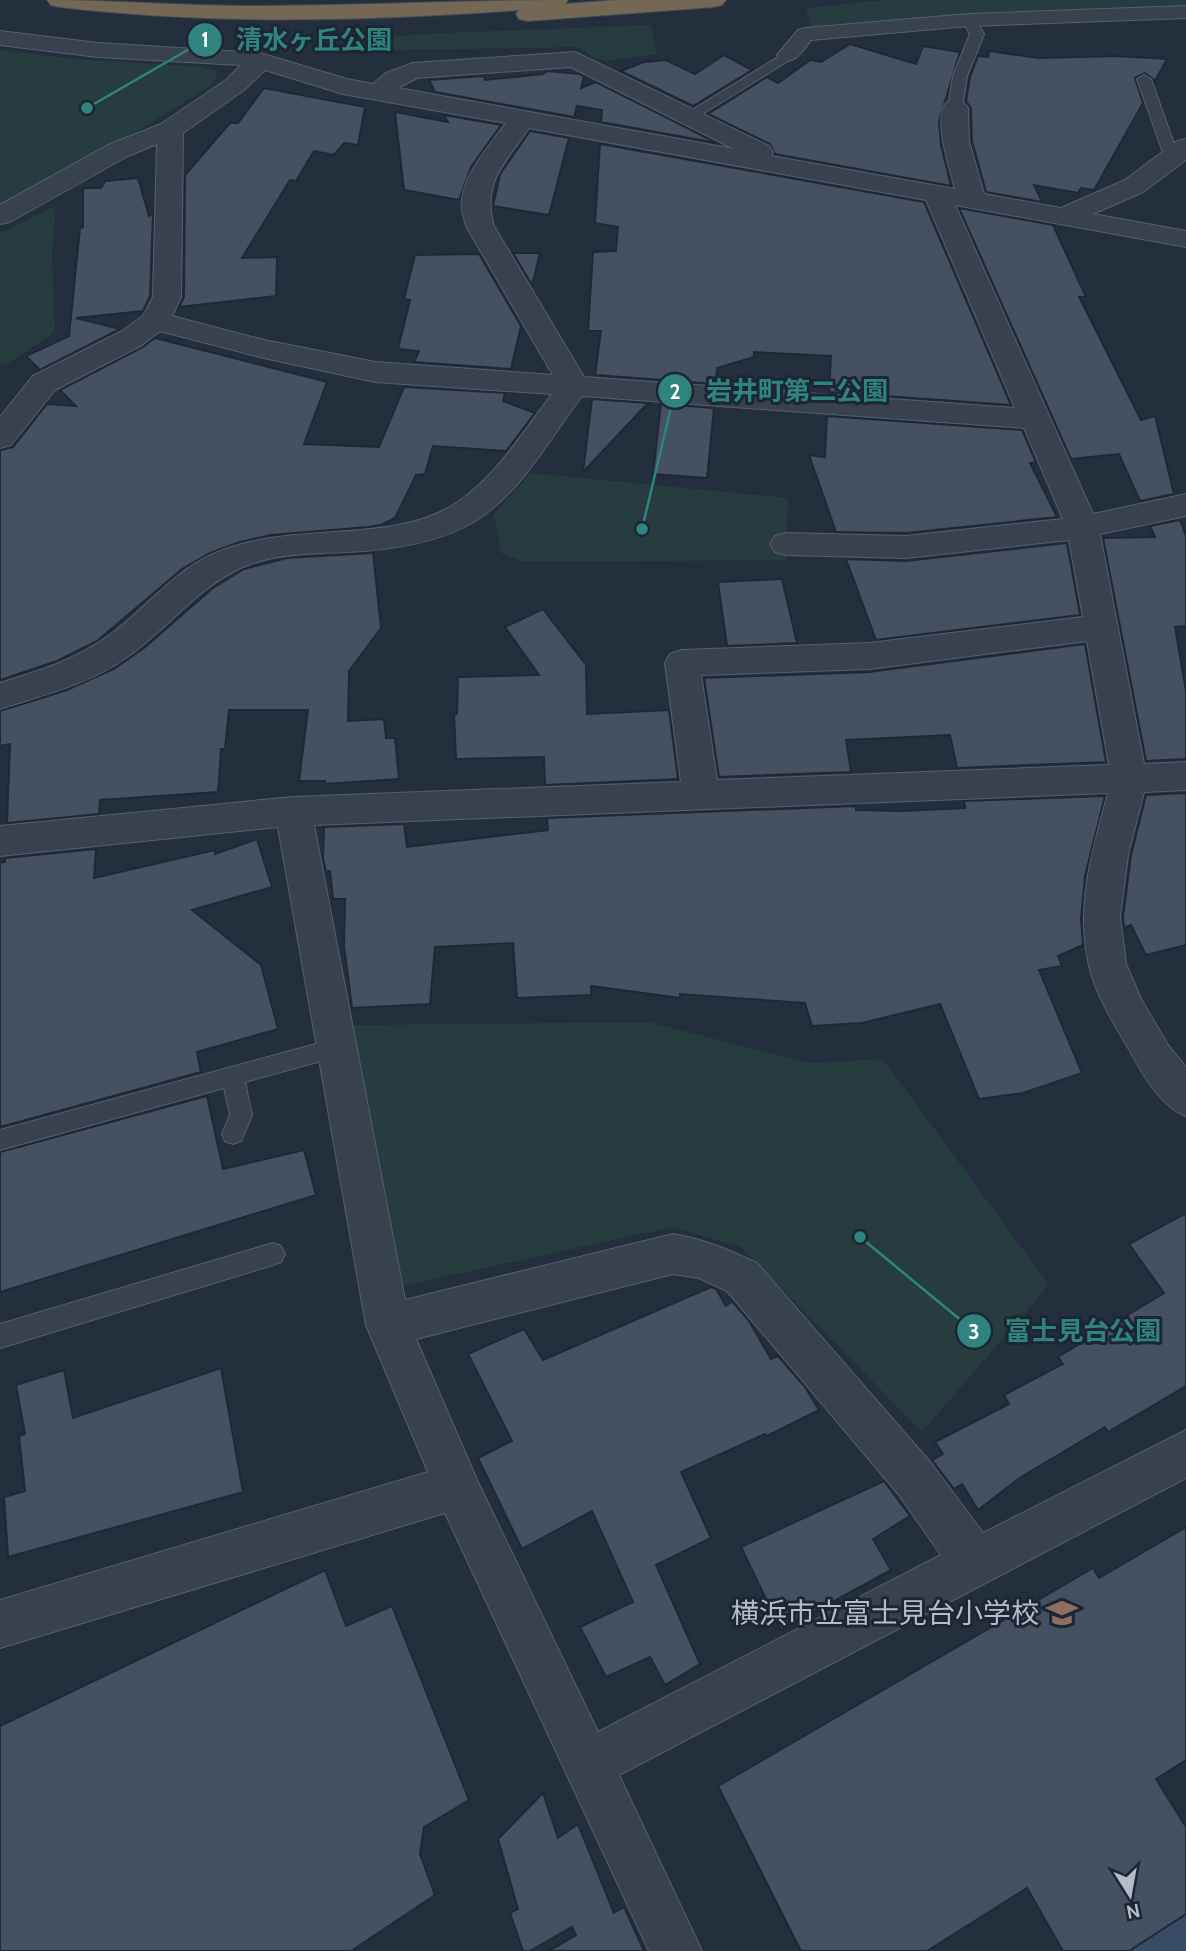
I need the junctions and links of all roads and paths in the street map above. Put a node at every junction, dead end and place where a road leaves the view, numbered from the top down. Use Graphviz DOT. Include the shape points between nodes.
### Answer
graph roads {
  1 [pos="59,0"];
  2 [pos="556,0"];
  3 [pos="714,0"];
  4 [pos="1186,12"];
  5 [pos="284,13"];
  6 [pos="969,20"];
  7 [pos="0,38"];
  8 [pos="788,55"];
  9 [pos="260,60"];
  10 [pos="1144,79"];
  11 [pos="377,92"];
  12 [pos="955,108"];
  13 [pos="691,115"];
  14 [pos="522,119"];
  15 [pos="170,130"];
  16 [pos="1179,153"];
  17 [pos="786,167"];
  18 [pos="937,195"];
  19 [pos="972,201"];
  20 [pos="0,216"];
  21 [pos="1066,216"];
  22 [pos="1186,239"];
  23 [pos="155,321"];
  24 [pos="573,386"];
  25 [pos="1035,419"];
  26 [pos="0,438"];
  27 [pos="1186,505"];
  28 [pos="1083,527"];
  29 [pos="786,544"];
  30 [pos="1101,627"];
  31 [pos="0,696"];
  32 [pos="1186,776"];
  33 [pos="1129,779"];
  34 [pos="701,795"];
  35 [pos="293,811"];
  36 [pos="0,841"];
  37 [pos="338,1047"];
  38 [pos="233,1076"];
  39 [pos="1186,1098"];
  40 [pos="233,1134"];
  41 [pos="0,1140"];
  42 [pos="273,1254"];
  43 [pos="388,1325"];
  44 [pos="0,1336"];
  45 [pos="1186,1453"];
  46 [pos="457,1487"];
  47 [pos="976,1563"];
  48 [pos="0,1624"];
  49 [pos="587,1764"];
  50 [pos="676,1951"];
  1 -- 5 [label="highway"];
  2 -- 5 [label="highway"];
  3 -- 5 [label="highway" via="438,19"];
  4 -- 6 [label="street"];
  6 -- 8 [label="street" via="805,34"];
  6 -- 12 [label="lane" via="977,34 960,76"];
  7 -- 9 [label="street" via="98,50"];
  8 -- 13 [label="lane"];
  9 -- 11 [label="street"];
  9 -- 15 [label="street" via="235,85"];
  10 -- 16 [label="lane"];
  11 -- 13 [label="street" via="413,71 575,59"];
  11 -- 14 [label="street"];
  12 -- 19 [label="street" via="957,141"];
  13 -- 17 [label="street"];
  14 -- 17 [label="street"];
  14 -- 24 [label="street" via="482,181 476,212"];
  15 -- 20 [label="street" via="117,151"];
  15 -- 23 [label="street" via="167,297"];
  16 -- 21 [label="street" via="1134,186"];
  17 -- 18 [label="street"];
  18 -- 19 [label="street"];
  18 -- 25 [label="street"];
  19 -- 21 [label="street"];
  21 -- 22 [label="street"];
  23 -- 24 [label="street" via="375,372"];
  23 -- 26 [label="street" via="132,338 44,383"];
  24 -- 25 [label="street"];
  24 -- 31 [label="street" via="490,493 463,513 430,529 278,546 233,558 205,571 105,655"];
  25 -- 28 [label="street"];
  27 -- 28 [label="street"];
  28 -- 29 [label="street" via="906,547"];
  28 -- 30 [label="street"];
  30 -- 33 [label="street"];
  30 -- 34 [label="street" via="869,656 682,663"];
  32 -- 33 [label="street"];
  33 -- 34 [label="street"];
  33 -- 39 [label="street" via="1110,855 1101,917 1107,964 1154,1057"];
  34 -- 35 [label="street"];
  35 -- 36 [label="street"];
  35 -- 37 [label="street"];
  37 -- 38 [label="lane"];
  37 -- 43 [label="street" via="342,1091"];
  38 -- 40 [label="lane" via="241,1115"];
  38 -- 41 [label="lane"];
  42 -- 44 [label="lane"];
  43 -- 46 [label="street"];
  43 -- 47 [label="street" via="673,1254 703,1259 742,1277 915,1479"];
  45 -- 47 [label="street"];
  46 -- 48 [label="street"];
  46 -- 49 [label="street"];
  47 -- 49 [label="street"];
  49 -- 50 [label="street"];
}
